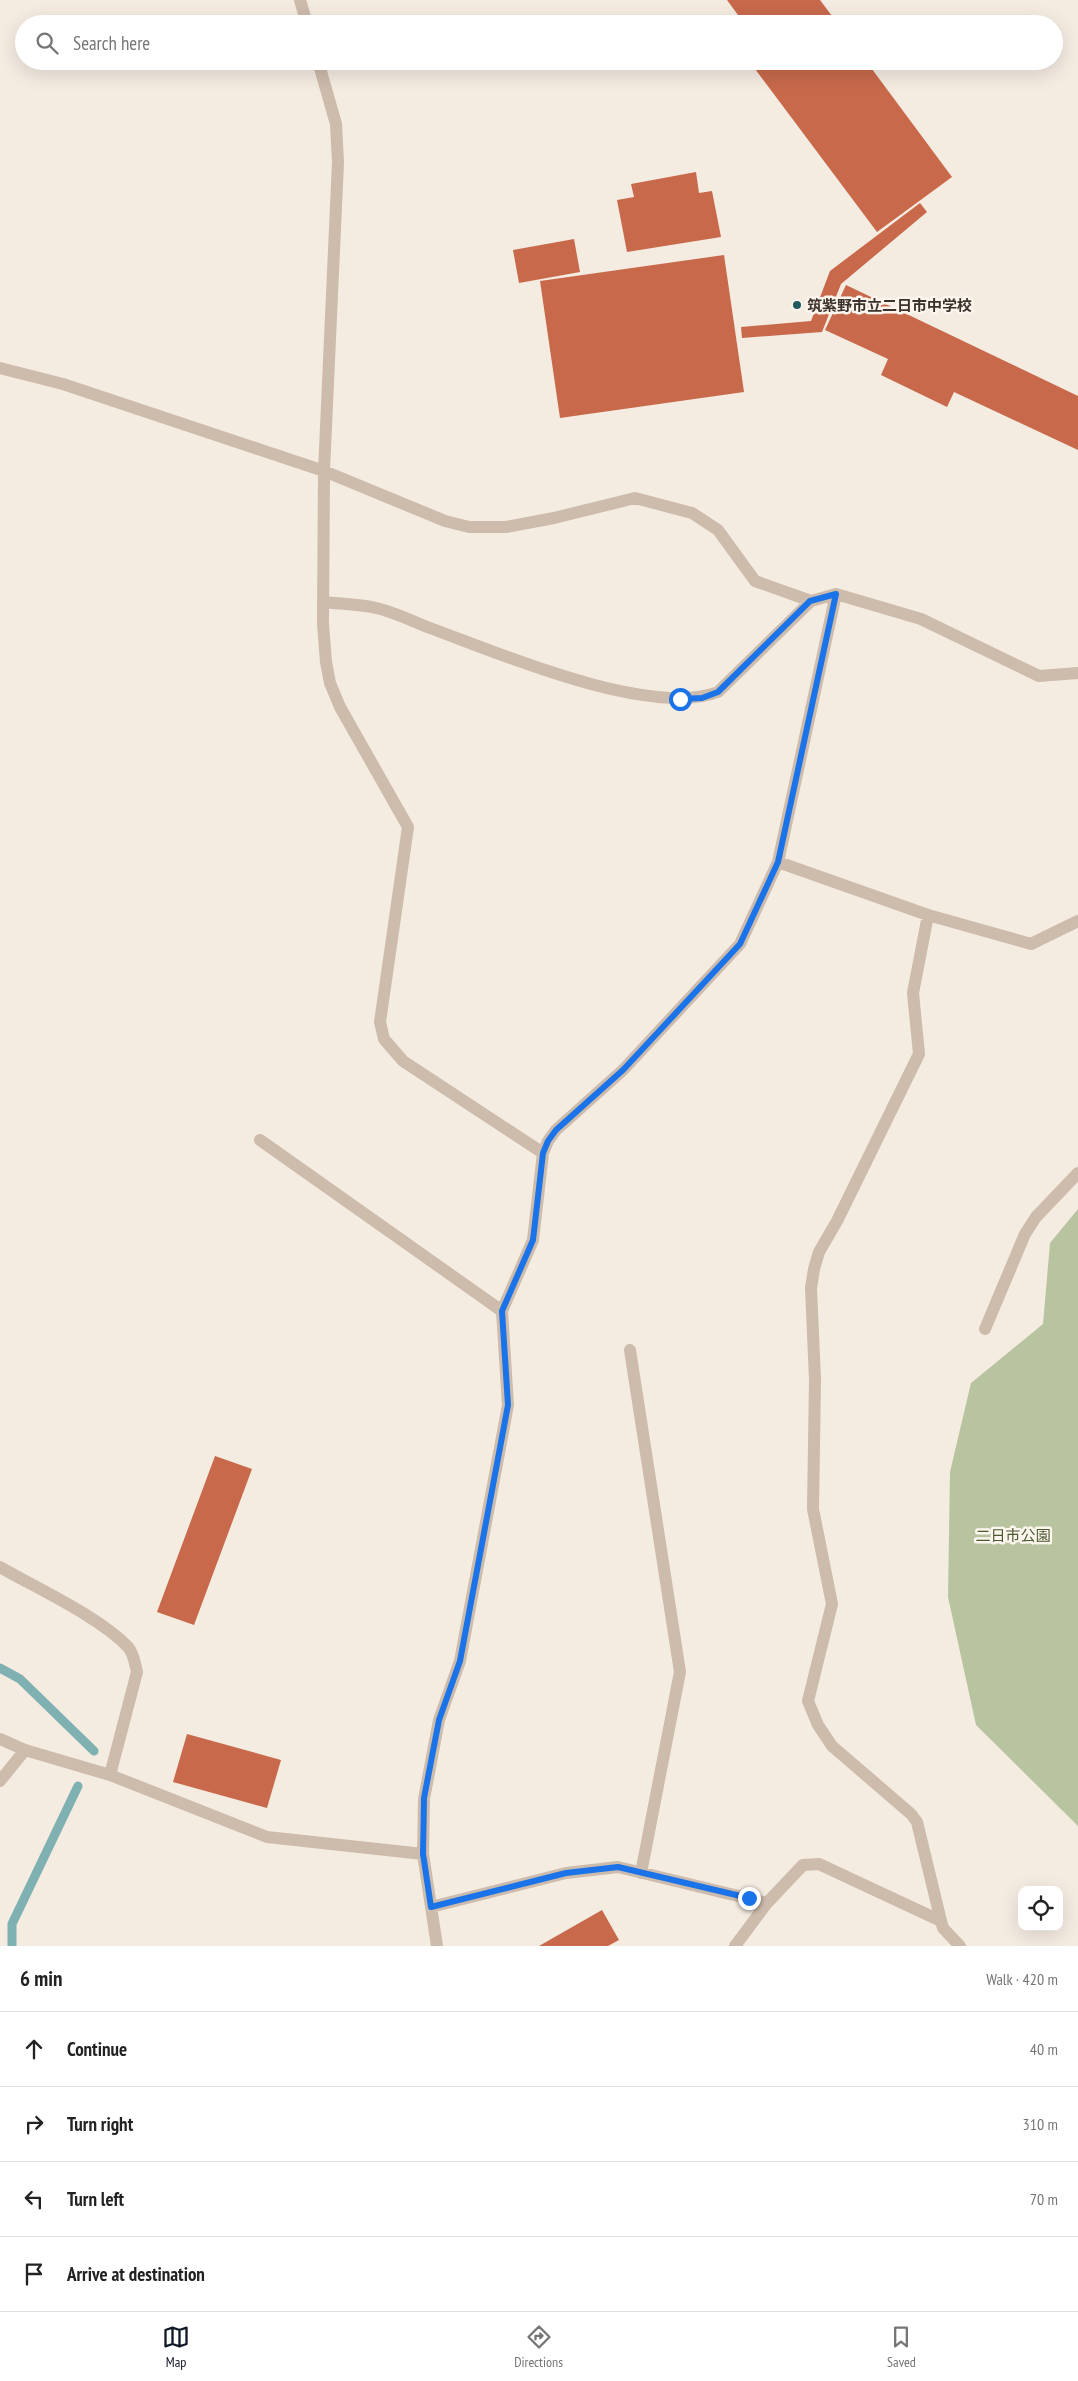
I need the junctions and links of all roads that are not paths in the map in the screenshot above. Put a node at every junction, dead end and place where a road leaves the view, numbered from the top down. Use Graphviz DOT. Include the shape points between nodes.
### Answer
graph roads {
  1 [pos="300,0"];
  2 [pos="304,15"];
  3 [pos="321,70"];
  4 [pos="0,368"];
  5 [pos="324,471"];
  6 [pos="836,594"];
  7 [pos="810,601"];
  8 [pos="323,602"];
  9 [pos="1078,673"];
  10 [pos="778,862"];
  11 [pos="928,915"];
  12 [pos="1078,922"];
  13 [pos="260,1140"];
  14 [pos="543,1153"];
  15 [pos="1078,1173"];
  16 [pos="502,1311"];
  17 [pos="985,1329"];
  18 [pos="630,1350"];
  19 [pos="0,1567"];
  20 [pos="0,1739"];
  21 [pos="26,1750"];
  22 [pos="110,1775"];
  23 [pos="0,1781"];
  24 [pos="423,1854"];
  25 [pos="641,1873"];
  26 [pos="767,1902"];
  27 [pos="431,1907"];
  28 [pos="941,1921"];
  29 [pos="437,1946"];
  30 [pos="735,1946"];
  31 [pos="960,1946"];
  1 -- 2 [label="street"];
  3 -- 5 [label="street" via="336,124 338,162"];
  4 -- 5 [label="street" via="63,384"];
  5 -- 7 [label="street" via="445,521 469,527 516,525 635,498 692,513 718,530 756,581"];
  5 -- 8 [label="street"];
  6 -- 7 [label="street"];
  6 -- 9 [label="street" via="921,619 1039,676"];
  6 -- 10 [label="street"];
  7 -- 8 [label="street" via="718,692 702,698 680,699 632,693 548,672 377,608"];
  8 -- 14 [label="street" via="330,682 340,707 408,827 380,1008 384,1039 403,1061"];
  10 -- 11 [label="street"];
  10 -- 14 [label="street" via="740,944 623,1070 556,1130"];
  11 -- 12 [label="street" via="1031,944"];
  11 -- 28 [label="street" via="913,993 919,1054 819,1252 811,1288 815,1380 813,1509 832,1604 808,1700 818,1725 832,1746 917,1822"];
  13 -- 16 [label="street"];
  14 -- 16 [label="street" via="533,1240"];
  15 -- 17 [label="street" via="1036,1217 1025,1234"];
  16 -- 24 [label="street" via="508,1405 460,1661 439,1720 424,1798"];
  18 -- 25 [label="street" via="680,1672"];
  19 -- 22 [label="street" via="100,1625 129,1648 137,1672"];
  20 -- 21 [label="street"];
  21 -- 22 [label="street"];
  21 -- 23 [label="street"];
  22 -- 24 [label="street" via="267,1836"];
  24 -- 27 [label="street"];
  25 -- 26 [label="street"];
  25 -- 27 [label="street" via="618,1867 572,1872"];
  26 -- 28 [label="street" via="803,1865 819,1864"];
  26 -- 30 [label="street"];
  27 -- 29 [label="street"];
  28 -- 31 [label="street" via="943,1928"];
}
